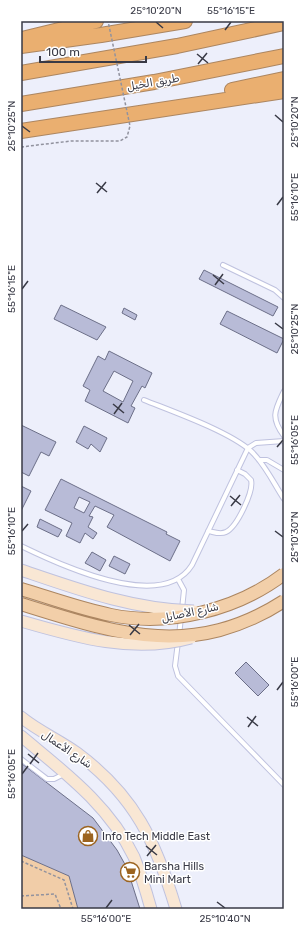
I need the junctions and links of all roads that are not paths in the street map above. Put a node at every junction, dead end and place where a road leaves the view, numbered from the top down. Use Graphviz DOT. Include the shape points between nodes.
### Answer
graph roads {
  1 [pos="96,21"];
  2 [pos="149,21"];
  3 [pos="185,21"];
  4 [pos="284,23"];
  5 [pos="122,32"];
  6 [pos="21,39"];
  7 [pos="21,46"];
  8 [pos="284,56"];
  9 [pos="21,73"];
  10 [pos="284,79"];
  11 [pos="284,91"];
  12 [pos="202,102"];
  13 [pos="21,104"];
  14 [pos="21,132"];
  15 [pos="223,265"];
  16 [pos="284,298"];
  17 [pos="284,391"];
  18 [pos="144,400"];
  19 [pos="284,436"];
  20 [pos="284,441"];
  21 [pos="248,448"];
  22 [pos="259,460"];
  23 [pos="237,470"];
  24 [pos="284,470"];
  25 [pos="284,499"];
  26 [pos="208,531"];
  27 [pos="21,546"];
  28 [pos="21,570"];
  29 [pos="284,574"];
  30 [pos="178,579"];
  31 [pos="21,589"];
  32 [pos="284,601"];
  33 [pos="21,604"];
  34 [pos="202,611"];
  35 [pos="21,621"];
  36 [pos="209,633"];
  37 [pos="21,717"];
  38 [pos="21,736"];
  39 [pos="21,759"];
  40 [pos="65,773"];
  41 [pos="284,785"];
  42 [pos="151,909"];
  43 [pos="176,909"];
  1 -- 6 [label="highway"];
  2 -- 5 [label="highway"];
  3 -- 5 [label="highway"];
  4 -- 9 [label="highway" via="154,50"];
  5 -- 7 [label="highway"];
  8 -- 13 [label="highway, طريق الخيل" via="154,82"];
  10 -- 12 [label="highway" via="216,94"];
  11 -- 12 [label="highway"];
  12 -- 14 [label="highway"];
  15 -- 16 [label="lane" via="275,290"];
  17 -- 19 [label="lane" via="274,417"];
  18 -- 21 [label="lane" via="204,425"];
  20 -- 21 [label="lane" via="256,443"];
  21 -- 22 [label="lane"];
  21 -- 23 [label="lane"];
  22 -- 24 [label="lane" via="267,460"];
  22 -- 25 [label="lane"];
  23 -- 26 [label="lane"];
  23 -- 26 [label="lane" via="251,480 250,493 232,528 222,533"];
  26 -- 30 [label="lane" via="192,565"];
  27 -- 30 [label="lane" via="67,566 125,583 151,586 168,584"];
  28 -- 34 [label="street, bridge" via="133,604 168,610"];
  29 -- 34 [label="main road, شارع الأصايل, bridge" via="243,598"];
  30 -- 41 [label="lane" via="184,593 175,660 178,676"];
  31 -- 34 [label="main road, شارع الأصايل, bridge" via="96,612 127,618 157,619"];
  32 -- 36 [label="main road, شارع الأصايل, bridge" via="244,622"];
  33 -- 36 [label="main road, شارع الأصايل, bridge" via="94,627 126,634 165,636"];
  35 -- 36 [label="street, bridge" via="79,638 115,644 170,643"];
  37 -- 43 [label="street, شارع الأعمال" via="90,763 128,801 155,847"];
  38 -- 40 [label="street, شارع الأعمال"];
  39 -- 40 [label="lane" via="47,779 54,779"];
  40 -- 42 [label="street, شارع الأعمال" via="94,799 120,832 139,870"];
}
